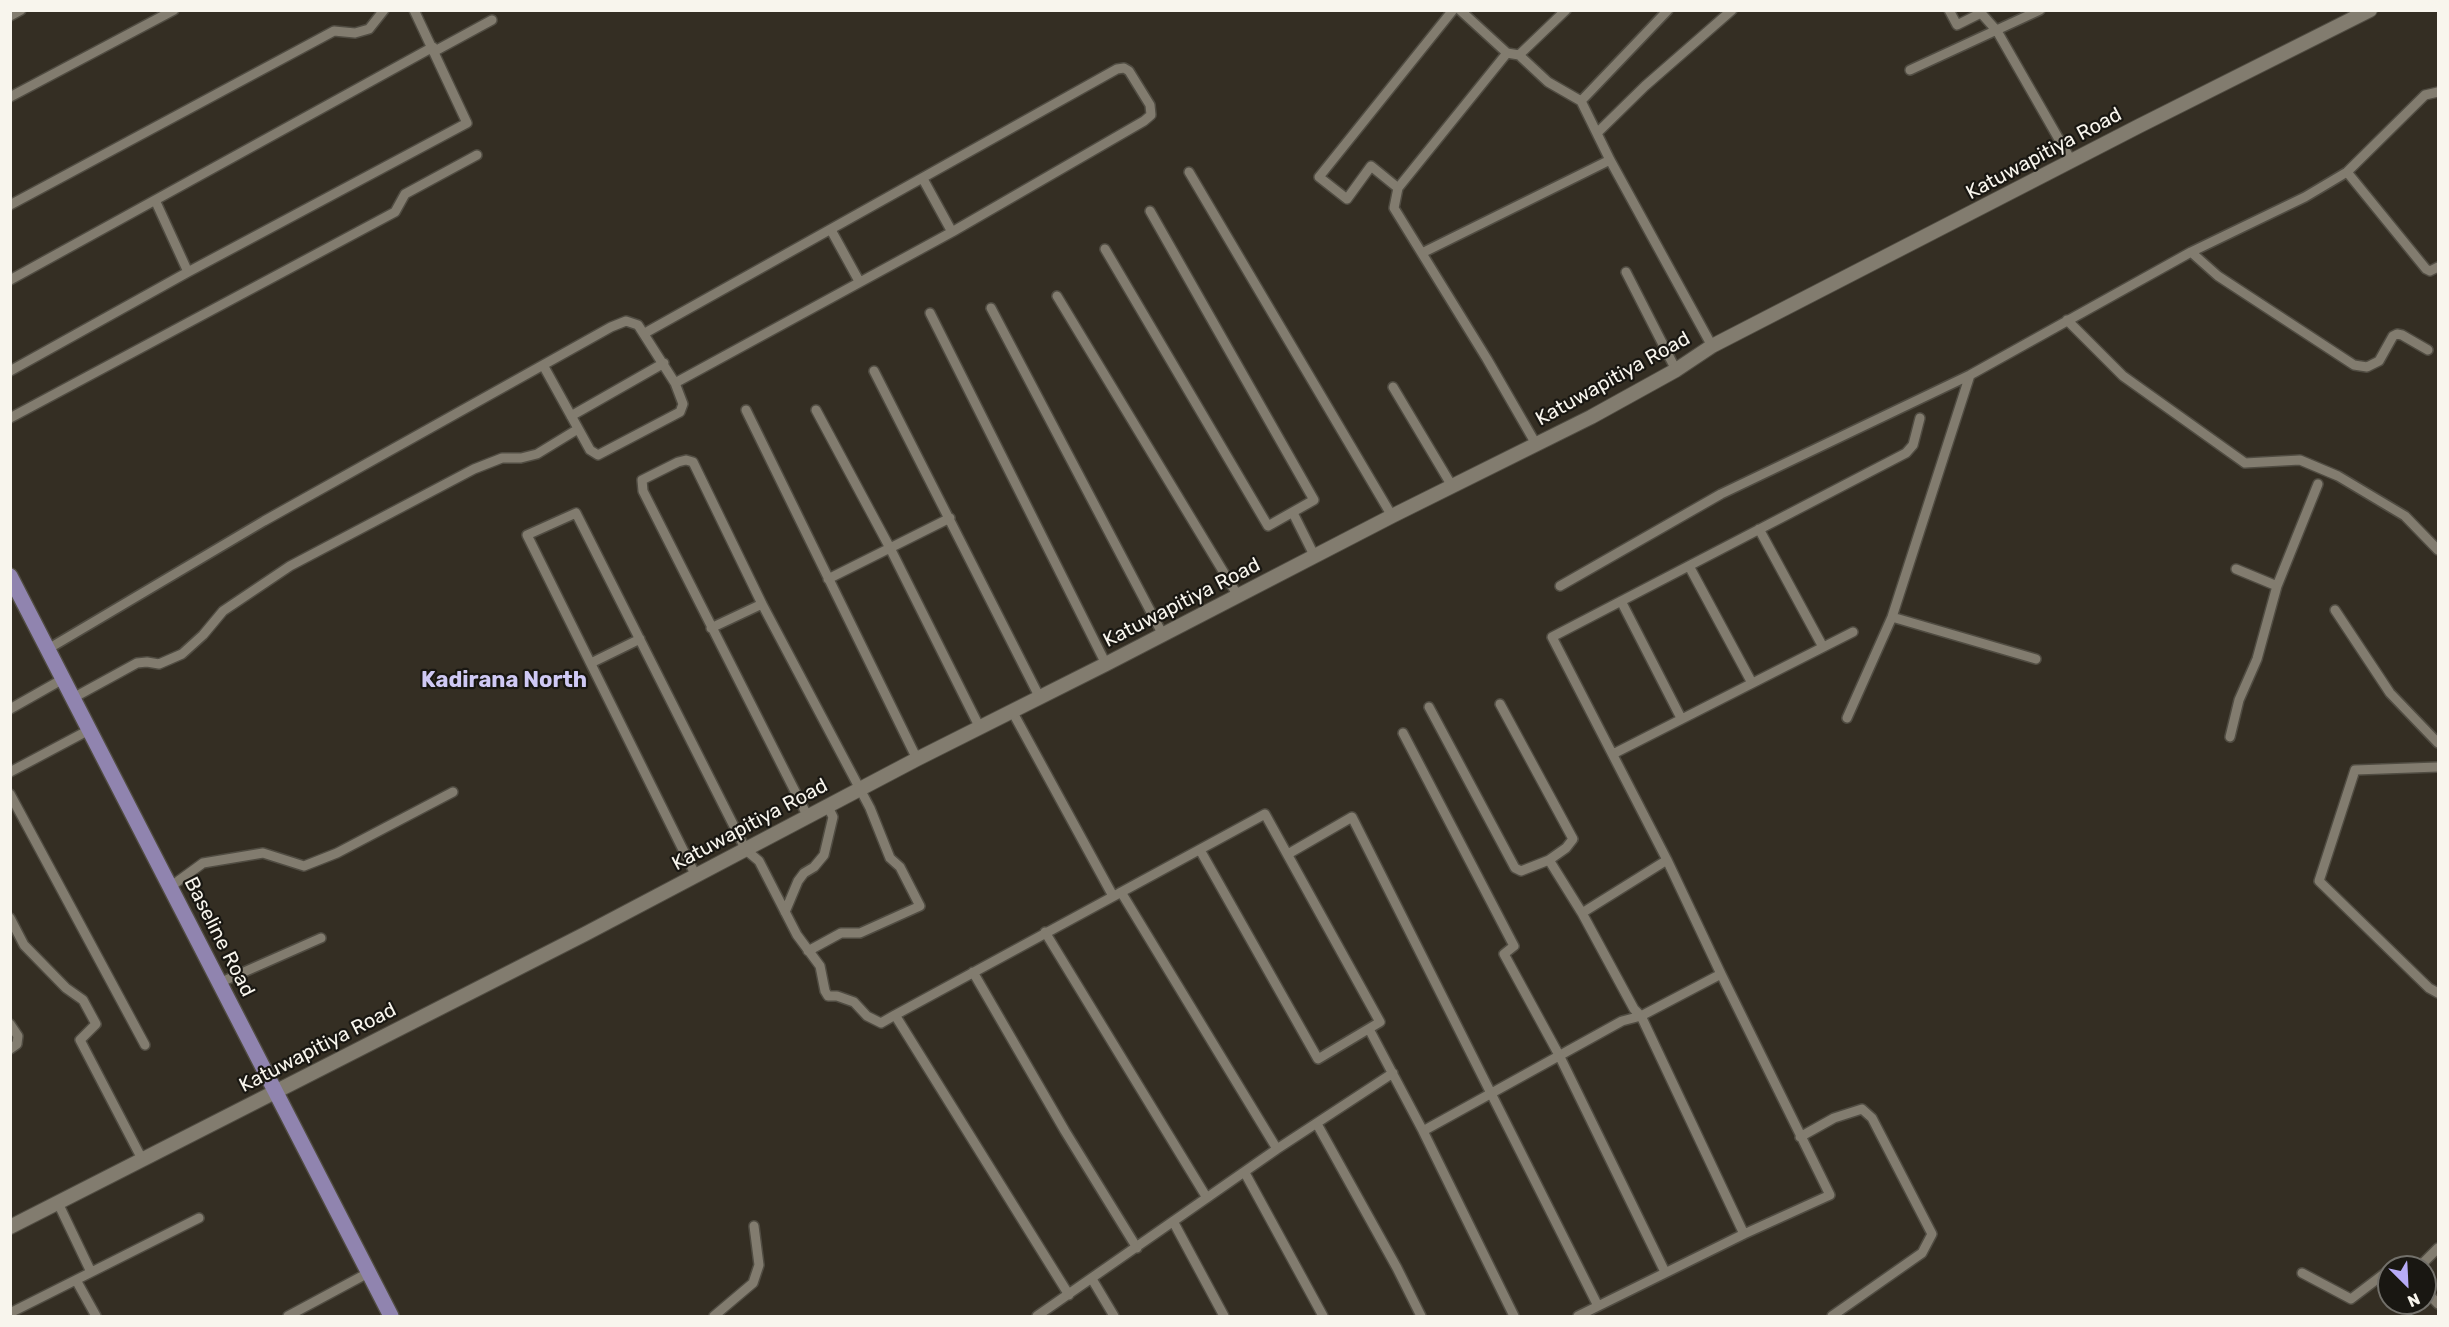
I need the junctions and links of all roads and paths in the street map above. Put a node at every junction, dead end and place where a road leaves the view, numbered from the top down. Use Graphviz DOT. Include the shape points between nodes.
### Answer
graph roads {
  1 [pos="21,10"];
  2 [pos="174,10"];
  3 [pos="384,10"];
  4 [pos="414,10"];
  5 [pos="1453,10"];
  6 [pos="1566,10"];
  7 [pos="1668,10"];
  8 [pos="1732,10"];
  9 [pos="1949,10"];
  10 [pos="2040,10"];
  11 [pos="2370,10"];
  12 [pos="1463,12"];
  13 [pos="10,16"];
  14 [pos="492,20"];
  15 [pos="1997,31"];
  16 [pos="434,49"];
  17 [pos="1507,53"];
  18 [pos="1519,55"];
  19 [pos="1910,70"];
  20 [pos="2439,92"];
  21 [pos="10,97"];
  22 [pos="1581,101"];
  23 [pos="1597,133"];
  24 [pos="477,155"];
  25 [pos="1610,160"];
  26 [pos="2072,162"];
  27 [pos="1189,172"];
  28 [pos="2347,172"];
  29 [pos="923,178"];
  30 [pos="1398,188"];
  31 [pos="155,200"];
  32 [pos="10,205"];
  33 [pos="1150,211"];
  34 [pos="831,230"];
  35 [pos="952,231"];
  36 [pos="1105,249"];
  37 [pos="2191,252"];
  38 [pos="1422,253"];
  39 [pos="2439,267"];
  40 [pos="188,272"];
  41 [pos="1626,272"];
  42 [pos="10,280"];
  43 [pos="859,281"];
  44 [pos="1057,296"];
  45 [pos="991,308"];
  46 [pos="930,313"];
  47 [pos="2067,320"];
  48 [pos="645,333"];
  49 [pos="1712,346"];
  50 [pos="2428,350"];
  51 [pos="664,363"];
  52 [pos="543,365"];
  53 [pos="1676,370"];
  54 [pos="10,371"];
  55 [pos="874,371"];
  56 [pos="1970,375"];
  57 [pos="675,382"];
  58 [pos="1393,387"];
  59 [pos="746,410"];
  60 [pos="816,410"];
  61 [pos="571,416"];
  62 [pos="10,418"];
  63 [pos="1920,418"];
  64 [pos="578,429"];
  65 [pos="1536,444"];
  66 [pos="2318,484"];
  67 [pos="1452,486"];
  68 [pos="1293,513"];
  69 [pos="1392,516"];
  70 [pos="950,518"];
  71 [pos="1759,529"];
  72 [pos="890,548"];
  73 [pos="2439,550"];
  74 [pos="1315,557"];
  75 [pos="1689,566"];
  76 [pos="2236,569"];
  77 [pos="10,576"];
  78 [pos="828,579"];
  79 [pos="1560,586"];
  80 [pos="2277,586"];
  81 [pos="1238,596"];
  82 [pos="1621,601"];
  83 [pos="762,604"];
  84 [pos="2335,610"];
  85 [pos="1892,617"];
  86 [pos="711,628"];
  87 [pos="1853,632"];
  88 [pos="1163,635"];
  89 [pos="640,639"];
  90 [pos="1822,647"];
  91 [pos="48,649"];
  92 [pos="2036,659"];
  93 [pos="591,663"];
  94 [pos="1106,664"];
  95 [pos="63,679"];
  96 [pos="1752,683"];
  97 [pos="73,698"];
  98 [pos="1040,698"];
  99 [pos="1500,704"];
  100 [pos="1429,706"];
  101 [pos="10,709"];
  102 [pos="1012,711"];
  103 [pos="1681,718"];
  104 [pos="1847,718"];
  105 [pos="980,728"];
  106 [pos="89,730"];
  107 [pos="1403,733"];
  108 [pos="2230,737"];
  109 [pos="2439,743"];
  110 [pos="1613,754"];
  111 [pos="917,759"];
  112 [pos="2439,767"];
  113 [pos="10,772"];
  114 [pos="861,790"];
  115 [pos="453,792"];
  116 [pos="10,794"];
  117 [pos="828,807"];
  118 [pos="808,817"];
  119 [pos="746,850"];
  120 [pos="1200,850"];
  121 [pos="1288,854"];
  122 [pos="1549,860"];
  123 [pos="1667,860"];
  124 [pos="696,876"];
  125 [pos="170,887"];
  126 [pos="1117,894"];
  127 [pos="785,912"];
  128 [pos="1582,914"];
  129 [pos="10,918"];
  130 [pos="1045,932"];
  131 [pos="321,938"];
  132 [pos="808,951"];
  133 [pos="973,972"];
  134 [pos="1721,974"];
  135 [pos="219,983"];
  136 [pos="2439,993"];
  137 [pos="896,1015"];
  138 [pos="1641,1016"];
  139 [pos="10,1024"];
  140 [pos="1369,1029"];
  141 [pos="145,1045"];
  142 [pos="10,1049"];
  143 [pos="1559,1055"];
  144 [pos="1393,1073"];
  145 [pos="275,1091"];
  146 [pos="1489,1093"];
  147 [pos="1317,1124"];
  148 [pos="1423,1131"];
  149 [pos="1800,1137"];
  150 [pos="1277,1149"];
  151 [pos="142,1159"];
  152 [pos="1245,1173"];
  153 [pos="1207,1198"];
  154 [pos="58,1203"];
  155 [pos="199,1218"];
  156 [pos="1174,1223"];
  157 [pos="754,1226"];
  158 [pos="10,1227"];
  159 [pos="1744,1234"];
  160 [pos="1137,1248"];
  161 [pos="91,1272"];
  162 [pos="1665,1272"];
  163 [pos="368,1273"];
  164 [pos="2302,1273"];
  165 [pos="1092,1279"];
  166 [pos="2377,1279"];
  167 [pos="76,1280"];
  168 [pos="1069,1295"];
  169 [pos="1598,1306"];
  170 [pos="10,1313"];
  171 [pos="96,1317"];
  172 [pos="288,1317"];
  173 [pos="391,1317"];
  174 [pos="714,1317"];
  175 [pos="1037,1317"];
  176 [pos="1114,1317"];
  177 [pos="1224,1317"];
  178 [pos="1323,1317"];
  179 [pos="1420,1317"];
  180 [pos="1514,1317"];
  181 [pos="1578,1317"];
  182 [pos="1832,1317"];
  1 -- 13 [label="street"];
  2 -- 21 [label="street"];
  3 -- 32 [label="street" via="369,29 355,33 334,31"];
  4 -- 16 [label="street"];
  5 -- 30 [label="street" via="1319,177 1347,199 1371,166"];
  6 -- 18 [label="street"];
  7 -- 22 [label="street"];
  8 -- 23 [label="street"];
  9 -- 15 [label="street" via="1957,25 1981,13"];
  10 -- 15 [label="street"];
  11 -- 26 [label="street, Katuwapitiya Road"];
  12 -- 17 [label="street"];
  14 -- 16 [label="street"];
  15 -- 19 [label="street"];
  15 -- 26 [label="street"];
  16 -- 31 [label="street"];
  16 -- 40 [label="street" via="467,123"];
  17 -- 18 [label="street"];
  17 -- 30 [label="street"];
  18 -- 22 [label="street" via="1548,82"];
  20 -- 28 [label="street" via="2425,96"];
  22 -- 23 [label="street"];
  23 -- 25 [label="street"];
  24 -- 62 [label="street" via="405,194 395,212"];
  25 -- 38 [label="street"];
  25 -- 49 [label="street"];
  26 -- 49 [label="street, Katuwapitiya Road"];
  27 -- 69 [label="street"];
  28 -- 37 [label="street" via="2305,197"];
  28 -- 39 [label="street" via="2427,268 2430,271"];
  29 -- 34 [label="street"];
  29 -- 35 [label="street"];
  29 -- 35 [label="street" via="1117,69 1129,71 1150,105 1151,115 1144,121"];
  30 -- 38 [label="street" via="1394,208"];
  31 -- 40 [label="street"];
  31 -- 42 [label="street"];
  33 -- 68 [label="street" via="1314,500"];
  34 -- 43 [label="street"];
  34 -- 48 [label="street"];
  35 -- 43 [label="street"];
  36 -- 68 [label="street" via="1268,526"];
  37 -- 47 [label="street"];
  37 -- 50 [label="street" via="2217,276 2354,365 2367,367 2379,361 2397,334"];
  38 -- 65 [label="street"];
  40 -- 54 [label="street"];
  41 -- 53 [label="street"];
  43 -- 57 [label="street"];
  44 -- 81 [label="street"];
  45 -- 88 [label="street"];
  46 -- 94 [label="street"];
  47 -- 56 [label="street"];
  47 -- 73 [label="street" via="2123,376 2245,464 2300,460 2338,476 2405,516"];
  48 -- 51 [label="street"];
  48 -- 52 [label="street" via="638,325 626,321"];
  49 -- 53 [label="street, Katuwapitiya Road"];
  51 -- 57 [label="street"];
  51 -- 61 [label="street"];
  52 -- 61 [label="street"];
  52 -- 91 [label="street" via="264,521"];
  53 -- 65 [label="street, Katuwapitiya Road"];
  55 -- 70 [label="street"];
  56 -- 79 [label="street" via="1721,494"];
  56 -- 85 [label="street"];
  57 -- 64 [label="street" via="683,404 680,412 602,454 590,450"];
  58 -- 67 [label="street"];
  59 -- 78 [label="street"];
  60 -- 72 [label="street"];
  61 -- 64 [label="street"];
  63 -- 71 [label="street" via="1913,445 1906,453"];
  64 -- 97 [label="street" via="537,454 502,458 474,469 290,566 223,611 182,654 159,663 137,663"];
  65 -- 67 [label="street, Katuwapitiya Road"];
  66 -- 80 [label="street"];
  67 -- 69 [label="street, Katuwapitiya Road"];
  68 -- 74 [label="street"];
  69 -- 74 [label="street, Katuwapitiya Road"];
  70 -- 72 [label="street"];
  70 -- 98 [label="street"];
  71 -- 75 [label="street"];
  71 -- 90 [label="street"];
  72 -- 78 [label="street"];
  72 -- 105 [label="street"];
  74 -- 81 [label="street, Katuwapitiya Road"];
  75 -- 82 [label="street"];
  75 -- 96 [label="street"];
  76 -- 80 [label="street"];
  77 -- 91 [label="main road, Baseline Road"];
  78 -- 111 [label="street"];
  80 -- 108 [label="street"];
  81 -- 88 [label="street, Katuwapitiya Road"];
  82 -- 103 [label="street"];
  82 -- 110 [label="street" via="1552,637"];
  83 -- 86 [label="street"];
  83 -- 86 [label="street" via="693,462 686,460 660,470 642,480 643,491"];
  83 -- 114 [label="street"];
  84 -- 109 [label="street" via="2390,693"];
  85 -- 92 [label="street"];
  85 -- 104 [label="street"];
  86 -- 118 [label="street"];
  87 -- 90 [label="street"];
  88 -- 94 [label="street, Katuwapitiya Road"];
  89 -- 93 [label="street"];
  89 -- 93 [label="street" via="576,513 527,535"];
  89 -- 119 [label="street"];
  90 -- 96 [label="street"];
  91 -- 95 [label="main road, Baseline Road"];
  93 -- 124 [label="street"];
  94 -- 98 [label="street, Katuwapitiya Road"];
  95 -- 97 [label="main road, Baseline Road"];
  95 -- 101 [label="street"];
  96 -- 103 [label="street"];
  97 -- 106 [label="main road, Baseline Road"];
  98 -- 102 [label="street, Katuwapitiya Road"];
  99 -- 122 [label="street" via="1572,839"];
  100 -- 122 [label="street" via="1515,868 1521,870"];
  102 -- 105 [label="street, Katuwapitiya Road"];
  102 -- 126 [label="street"];
  103 -- 110 [label="street"];
  105 -- 111 [label="street, Katuwapitiya Road"];
  106 -- 113 [label="street"];
  106 -- 125 [label="main road, Baseline Road"];
  107 -- 143 [label="street" via="1514,946 1504,954"];
  110 -- 123 [label="street"];
  111 -- 114 [label="street, Katuwapitiya Road"];
  112 -- 136 [label="street" via="2355,770 2319,881 2429,988"];
  114 -- 117 [label="street, Katuwapitiya Road"];
  114 -- 132 [label="street" via="890,858 900,867 920,906 860,933 841,933"];
  115 -- 125 [label="street" via="337,853 304,866 263,853 203,862"];
  116 -- 141 [label="street"];
  117 -- 118 [label="street, Katuwapitiya Road"];
  117 -- 127 [label="street" via="833,818 824,855 798,881"];
  118 -- 119 [label="street, Katuwapitiya Road"];
  119 -- 124 [label="street, Katuwapitiya Road"];
  119 -- 127 [label="street" via="759,861"];
  120 -- 121 [label="street" via="1265,814"];
  120 -- 126 [label="street"];
  120 -- 140 [label="street" via="1318,1059"];
  121 -- 140 [label="street" via="1380,1022"];
  121 -- 146 [label="street" via="1352,817"];
  122 -- 128 [label="street"];
  123 -- 128 [label="street"];
  123 -- 134 [label="street"];
  124 -- 145 [label="street, Katuwapitiya Road"];
  125 -- 135 [label="main road, Baseline Road"];
  126 -- 130 [label="street"];
  126 -- 150 [label="street"];
  127 -- 132 [label="street"];
  128 -- 138 [label="street"];
  129 -- 151 [label="street" via="24,945 83,1000 96,1024 80,1040"];
  130 -- 133 [label="street"];
  130 -- 153 [label="street"];
  131 -- 135 [label="street"];
  132 -- 137 [label="street" via="820,966 828,996 854,1002 867,1016 881,1023"];
  133 -- 137 [label="street"];
  133 -- 160 [label="street"];
  134 -- 138 [label="street"];
  134 -- 149 [label="street"];
  135 -- 145 [label="main road, Baseline Road"];
  137 -- 168 [label="street"];
  138 -- 143 [label="street" via="1622,1021"];
  138 -- 159 [label="street"];
  139 -- 142 [label="street" via="18,1036 17,1044"];
  140 -- 144 [label="street"];
  143 -- 146 [label="street"];
  143 -- 162 [label="street"];
  144 -- 147 [label="street"];
  144 -- 148 [label="street"];
  145 -- 151 [label="street, Katuwapitiya Road"];
  145 -- 163 [label="main road, Baseline Road"];
  146 -- 148 [label="street"];
  146 -- 169 [label="street"];
  147 -- 150 [label="street"];
  147 -- 179 [label="street"];
  148 -- 180 [label="street"];
  149 -- 159 [label="street" via="1830,1195"];
  149 -- 182 [label="street" via="1834,1118 1862,1109 1872,1118 1932,1234 1922,1253"];
  150 -- 152 [label="street"];
  151 -- 154 [label="street, Katuwapitiya Road"];
  152 -- 153 [label="street"];
  152 -- 178 [label="street"];
  153 -- 156 [label="street"];
  154 -- 158 [label="street, Katuwapitiya Road"];
  154 -- 161 [label="street"];
  155 -- 161 [label="street"];
  156 -- 160 [label="street"];
  156 -- 177 [label="street"];
  157 -- 174 [label="street" via="759,1265 753,1283"];
  159 -- 162 [label="street"];
  160 -- 165 [label="street"];
  161 -- 167 [label="street"];
  162 -- 169 [label="street"];
  163 -- 172 [label="street"];
  163 -- 173 [label="main road, Baseline Road"];
  164 -- 166 [label="street" via="2351,1299"];
  165 -- 168 [label="street"];
  165 -- 176 [label="street"];
  167 -- 170 [label="street"];
  167 -- 171 [label="street"];
  168 -- 175 [label="street"];
  169 -- 181 [label="street"];
}
